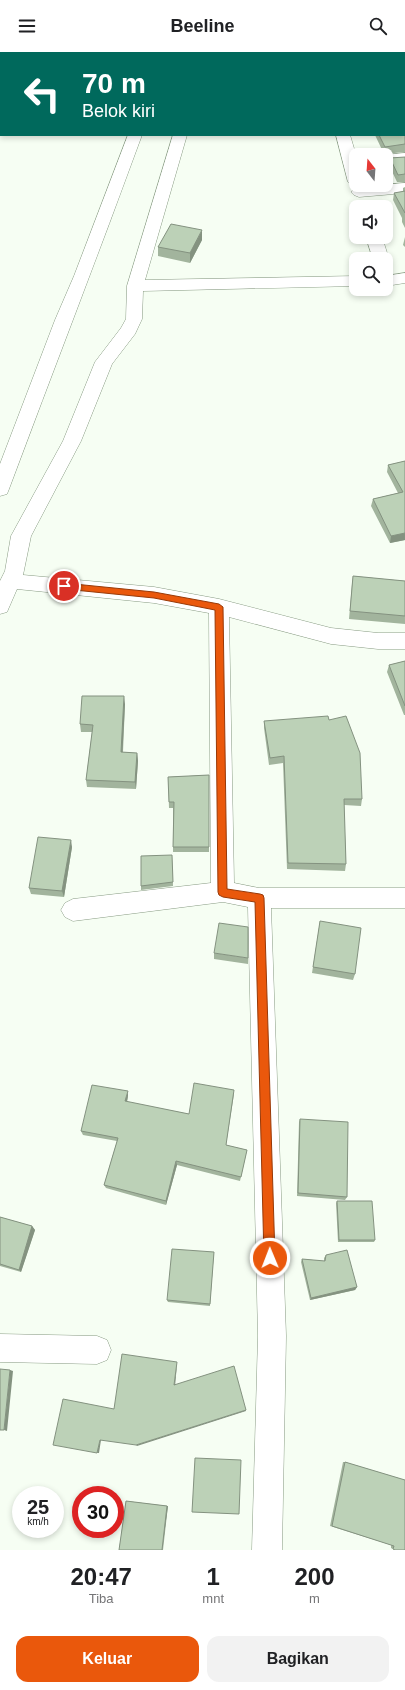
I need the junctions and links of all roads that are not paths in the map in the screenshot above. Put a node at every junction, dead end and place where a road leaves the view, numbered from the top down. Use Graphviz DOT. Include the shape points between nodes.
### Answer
graph roads {
  1 [pos="135,136"];
  2 [pos="180,136"];
  3 [pos="343,136"];
  4 [pos="349,150"];
  5 [pos="393,158"];
  6 [pos="405,158"];
  7 [pos="393,188"];
  8 [pos="405,188"];
  9 [pos="405,278"];
  10 [pos="393,279"];
  11 [pos="349,281"];
  12 [pos="135,286"];
  13 [pos="0,489"];
  14 [pos="10,581"];
  15 [pos="0,606"];
  16 [pos="219,607"];
  17 [pos="405,641"];
  18 [pos="223,892"];
  19 [pos="260,898"];
  20 [pos="405,898"];
  21 [pos="72,910"];
  22 [pos="0,1348"];
  23 [pos="98,1350"];
  24 [pos="267,1550"];
  1 -- 13 [label="street"];
  2 -- 12 [label="street"];
  3 -- 4 [label="street"];
  5 -- 6 [label="street"];
  7 -- 8 [label="street"];
  9 -- 10 [label="street"];
  11 -- 12 [label="street"];
  12 -- 14 [label="street" via="136,308 129,330 104,362 72,441 21,536 15,570"];
  14 -- 15 [label="street"];
  14 -- 16 [label="street" via="154,595"];
  16 -- 17 [label="street" via="331,636"];
  16 -- 18 [label="street"];
  18 -- 19 [label="street"];
  18 -- 21 [label="street"];
  19 -- 20 [label="street"];
  19 -- 24 [label="street" via="272,1336"];
  22 -- 23 [label="street"];
}
